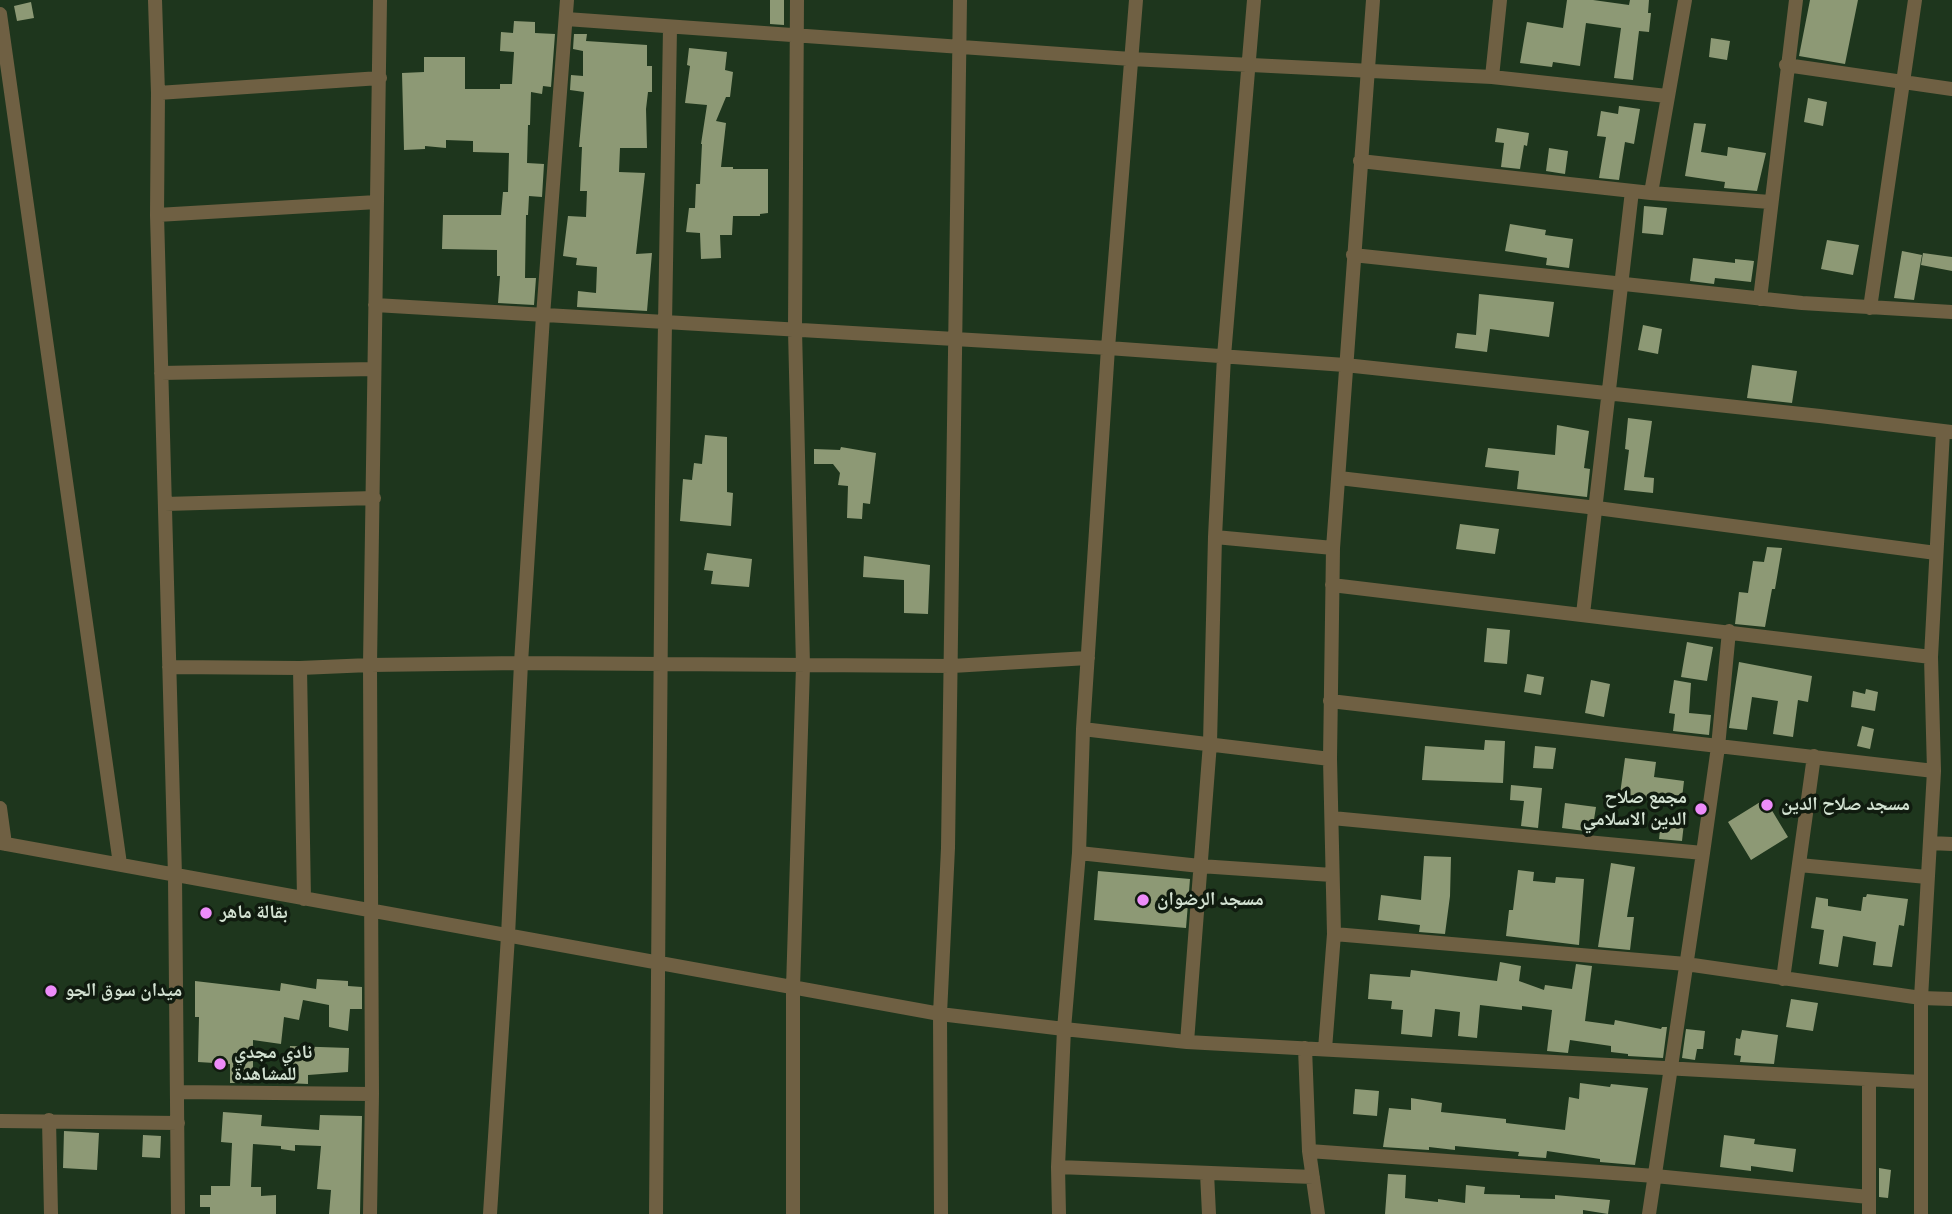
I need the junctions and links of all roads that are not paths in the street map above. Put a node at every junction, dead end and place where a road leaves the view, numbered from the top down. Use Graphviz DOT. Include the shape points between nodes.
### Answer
graph roads {
  1 [pos="155,0"];
  2 [pos="380,0"];
  3 [pos="567,0"];
  4 [pos="797,0"];
  5 [pos="960,0"];
  6 [pos="1136,0"];
  7 [pos="1254,0"];
  8 [pos="1373,0"];
  9 [pos="1500,0"];
  10 [pos="1685,0"];
  11 [pos="1796,0"];
  12 [pos="1915,0"];
  13 [pos="0,14"];
  14 [pos="566,19"];
  15 [pos="670,27"];
  16 [pos="797,37"];
  17 [pos="959,46"];
  18 [pos="1130,59"];
  19 [pos="1787,65"];
  20 [pos="1247,66"];
  21 [pos="1368,72"];
  22 [pos="1492,77"];
  23 [pos="380,78"];
  24 [pos="1902,81"];
  25 [pos="1952,89"];
  26 [pos="158,93"];
  27 [pos="1667,96"];
  28 [pos="1360,161"];
  29 [pos="1632,191"];
  30 [pos="1651,194"];
  31 [pos="377,202"];
  32 [pos="1770,202"];
  33 [pos="157,215"];
  34 [pos="1353,254"];
  35 [pos="1622,285"];
  36 [pos="1760,299"];
  37 [pos="375,305"];
  38 [pos="1870,308"];
  39 [pos="1952,312"];
  40 [pos="543,316"];
  41 [pos="665,322"];
  42 [pos="795,330"];
  43 [pos="954,340"];
  44 [pos="1108,348"];
  45 [pos="1224,356"];
  46 [pos="1345,366"];
  47 [pos="374,369"];
  48 [pos="162,373"];
  49 [pos="1609,393"];
  50 [pos="1947,431"];
  51 [pos="1339,478"];
  52 [pos="374,498"];
  53 [pos="165,504"];
  54 [pos="1597,508"];
  55 [pos="1215,537"];
  56 [pos="1333,548"];
  57 [pos="1936,553"];
  58 [pos="1332,585"];
  59 [pos="1583,614"];
  60 [pos="1729,631"];
  61 [pos="1931,657"];
  62 [pos="1088,658"];
  63 [pos="522,663"];
  64 [pos="660,664"];
  65 [pos="370,665"];
  66 [pos="803,666"];
  67 [pos="952,666"];
  68 [pos="169,667"];
  69 [pos="300,668"];
  70 [pos="1330,701"];
  71 [pos="1083,729"];
  72 [pos="1210,743"];
  73 [pos="1718,747"];
  74 [pos="1814,756"];
  75 [pos="1330,760"];
  76 [pos="1934,771"];
  77 [pos="0,808"];
  78 [pos="1332,818"];
  79 [pos="1930,843"];
  80 [pos="2,844"];
  81 [pos="1952,844"];
  82 [pos="1079,853"];
  83 [pos="1703,853"];
  84 [pos="120,864"];
  85 [pos="1799,864"];
  86 [pos="1200,866"];
  87 [pos="1332,875"];
  88 [pos="175,876"];
  89 [pos="1927,877"];
  90 [pos="304,899"];
  91 [pos="372,911"];
  92 [pos="1334,934"];
  93 [pos="509,936"];
  94 [pos="656,963"];
  95 [pos="1686,964"];
  96 [pos="1783,979"];
  97 [pos="793,988"];
  98 [pos="1921,998"];
  99 [pos="1952,999"];
  100 [pos="940,1014"];
  101 [pos="1064,1029"];
  102 [pos="1187,1042"];
  103 [pos="1304,1048"];
  104 [pos="1325,1049"];
  105 [pos="1671,1068"];
  106 [pos="1869,1080"];
  107 [pos="1921,1082"];
  108 [pos="178,1092"];
  109 [pos="372,1094"];
  110 [pos="49,1120"];
  111 [pos="0,1121"];
  112 [pos="178,1123"];
  113 [pos="1310,1152"];
  114 [pos="1058,1167"];
  115 [pos="1207,1173"];
  116 [pos="1656,1176"];
  117 [pos="1313,1177"];
  118 [pos="1869,1197"];
  119 [pos="51,1214"];
  120 [pos="178,1214"];
  121 [pos="370,1214"];
  122 [pos="490,1214"];
  123 [pos="656,1214"];
  124 [pos="793,1214"];
  125 [pos="941,1214"];
  126 [pos="1059,1214"];
  127 [pos="1209,1214"];
  128 [pos="1318,1214"];
  129 [pos="1648,1214"];
  130 [pos="1868,1214"];
  131 [pos="1920,1214"];
  1 -- 26 [label="street"];
  2 -- 23 [label="street"];
  3 -- 14 [label="street"];
  4 -- 16 [label="street"];
  5 -- 17 [label="street"];
  6 -- 18 [label="street"];
  7 -- 20 [label="street"];
  8 -- 21 [label="street"];
  9 -- 22 [label="street"];
  10 -- 27 [label="street"];
  11 -- 19 [label="street"];
  12 -- 24 [label="street"];
  13 -- 84 [label="street"];
  14 -- 15 [label="street"];
  14 -- 40 [label="street"];
  15 -- 16 [label="street"];
  15 -- 41 [label="street"];
  16 -- 17 [label="street"];
  16 -- 42 [label="street"];
  17 -- 18 [label="street"];
  17 -- 43 [label="street"];
  18 -- 20 [label="street"];
  18 -- 44 [label="street"];
  19 -- 24 [label="street"];
  19 -- 32 [label="street"];
  20 -- 21 [label="street"];
  20 -- 45 [label="street"];
  21 -- 22 [label="street"];
  21 -- 28 [label="street"];
  22 -- 27 [label="street"];
  23 -- 26 [label="street"];
  23 -- 31 [label="street"];
  24 -- 25 [label="street"];
  24 -- 38 [label="street"];
  26 -- 33 [label="street"];
  27 -- 30 [label="street"];
  28 -- 29 [label="street"];
  28 -- 34 [label="street"];
  29 -- 30 [label="street"];
  29 -- 35 [label="street"];
  30 -- 32 [label="street"];
  31 -- 33 [label="street"];
  31 -- 37 [label="street"];
  32 -- 36 [label="street"];
  33 -- 48 [label="street"];
  34 -- 35 [label="street"];
  34 -- 46 [label="street"];
  35 -- 36 [label="street"];
  35 -- 49 [label="street"];
  36 -- 38 [label="street"];
  37 -- 40 [label="street"];
  37 -- 47 [label="street"];
  38 -- 39 [label="street"];
  40 -- 41 [label="street"];
  40 -- 63 [label="street"];
  41 -- 42 [label="street"];
  41 -- 64 [label="street"];
  42 -- 43 [label="street"];
  42 -- 66 [label="street"];
  43 -- 44 [label="street"];
  43 -- 67 [label="street"];
  44 -- 45 [label="street"];
  44 -- 62 [label="street"];
  45 -- 46 [label="street"];
  45 -- 55 [label="street"];
  46 -- 49 [label="street"];
  46 -- 51 [label="street"];
  47 -- 48 [label="street"];
  47 -- 52 [label="street"];
  48 -- 53 [label="street"];
  49 -- 50 [label="street"];
  49 -- 54 [label="street"];
  50 -- 57 [label="street"];
  51 -- 54 [label="street"];
  51 -- 56 [label="street"];
  52 -- 53 [label="street"];
  52 -- 65 [label="street"];
  53 -- 68 [label="street"];
  54 -- 57 [label="street"];
  54 -- 59 [label="street"];
  55 -- 56 [label="street"];
  55 -- 72 [label="street"];
  56 -- 58 [label="street"];
  57 -- 61 [label="street"];
  58 -- 59 [label="street"];
  58 -- 70 [label="street"];
  59 -- 60 [label="street"];
  60 -- 61 [label="street"];
  60 -- 73 [label="street"];
  61 -- 76 [label="street"];
  62 -- 67 [label="street"];
  62 -- 71 [label="street"];
  63 -- 64 [label="street"];
  63 -- 65 [label="street"];
  63 -- 93 [label="street"];
  64 -- 66 [label="street"];
  64 -- 94 [label="street"];
  65 -- 69 [label="street"];
  65 -- 91 [label="street"];
  66 -- 67 [label="street"];
  66 -- 97 [label="street"];
  67 -- 100 [label="street"];
  68 -- 69 [label="street"];
  68 -- 88 [label="street"];
  69 -- 90 [label="street"];
  70 -- 73 [label="street"];
  70 -- 75 [label="street"];
  71 -- 72 [label="street"];
  71 -- 82 [label="street"];
  72 -- 75 [label="street"];
  72 -- 86 [label="street"];
  73 -- 74 [label="street"];
  73 -- 83 [label="street"];
  74 -- 76 [label="street"];
  74 -- 85 [label="street"];
  75 -- 78 [label="street"];
  76 -- 79 [label="street"];
  77 -- 80 [label="street"];
  78 -- 83 [label="street"];
  78 -- 87 [label="street"];
  79 -- 81 [label="street"];
  79 -- 89 [label="street"];
  80 -- 84 [label="street"];
  82 -- 86 [label="street"];
  82 -- 101 [label="street"];
  83 -- 95 [label="street"];
  84 -- 88 [label="street"];
  85 -- 89 [label="street"];
  85 -- 96 [label="street"];
  86 -- 87 [label="street"];
  86 -- 102 [label="street"];
  87 -- 92 [label="street"];
  88 -- 90 [label="street"];
  88 -- 108 [label="street"];
  89 -- 98 [label="street"];
  90 -- 91 [label="street"];
  91 -- 93 [label="street"];
  91 -- 109 [label="street"];
  92 -- 95 [label="street"];
  92 -- 104 [label="street"];
  93 -- 94 [label="street"];
  93 -- 122 [label="street"];
  94 -- 97 [label="street"];
  94 -- 123 [label="street"];
  95 -- 96 [label="street"];
  95 -- 105 [label="street"];
  96 -- 98 [label="street"];
  97 -- 100 [label="street"];
  97 -- 124 [label="street"];
  98 -- 99 [label="street"];
  98 -- 107 [label="street"];
  100 -- 101 [label="street"];
  100 -- 125 [label="street"];
  101 -- 102 [label="street"];
  101 -- 114 [label="street"];
  102 -- 103 [label="street"];
  103 -- 104 [label="street"];
  103 -- 113 [label="street"];
  104 -- 105 [label="street"];
  105 -- 106 [label="street"];
  105 -- 116 [label="street"];
  106 -- 107 [label="street"];
  106 -- 118 [label="street"];
  107 -- 131 [label="street"];
  108 -- 109 [label="street"];
  108 -- 112 [label="street"];
  109 -- 121 [label="street"];
  110 -- 111 [label="street"];
  110 -- 112 [label="street"];
  110 -- 119 [label="street"];
  112 -- 120 [label="street"];
  113 -- 116 [label="street"];
  113 -- 117 [label="street"];
  114 -- 115 [label="street"];
  114 -- 126 [label="street"];
  115 -- 117 [label="street"];
  115 -- 127 [label="street"];
  116 -- 118 [label="street"];
  116 -- 129 [label="street"];
  117 -- 128 [label="street"];
  118 -- 130 [label="street"];
}
